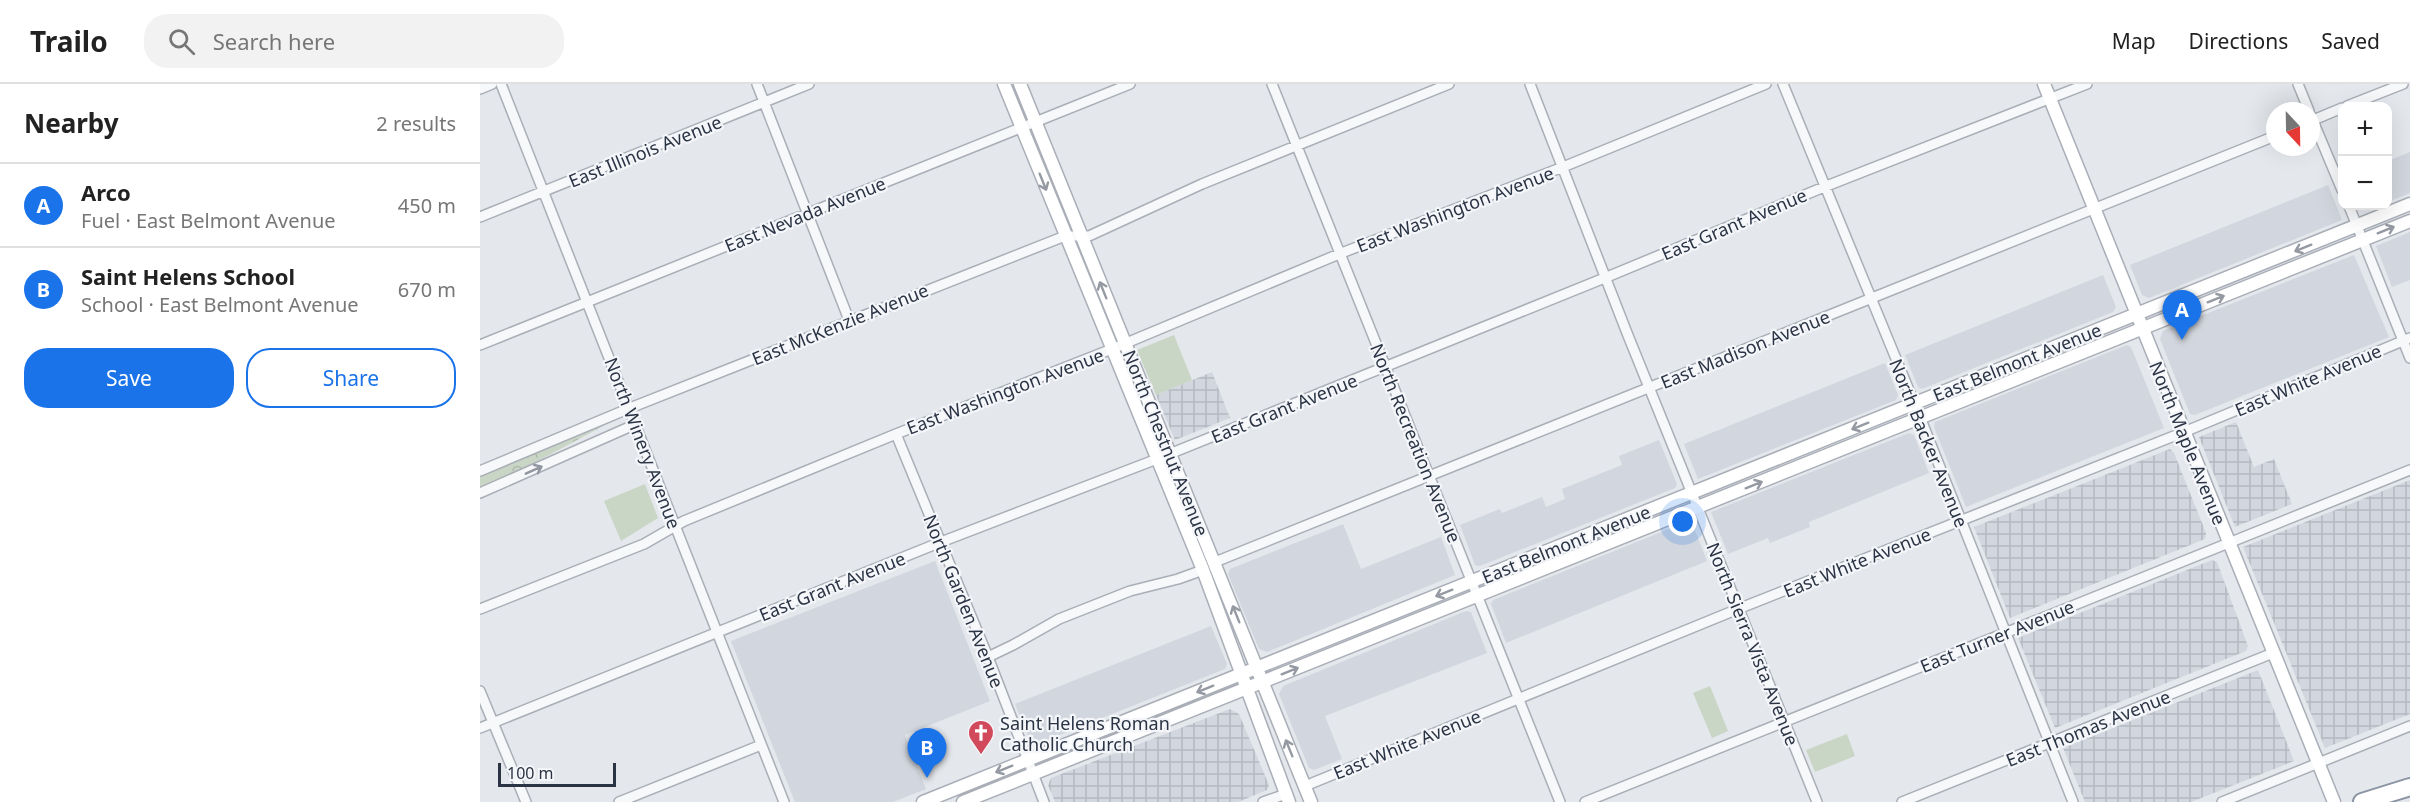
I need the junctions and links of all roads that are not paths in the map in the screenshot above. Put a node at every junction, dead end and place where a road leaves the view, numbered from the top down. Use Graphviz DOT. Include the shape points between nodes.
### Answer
graph roads {
  1 [pos="492,84"];
  2 [pos="501,84"];
  3 [pos="757,84"];
  4 [pos="809,84"];
  5 [pos="1004,84"];
  6 [pos="1020,84"];
  7 [pos="1130,84"];
  8 [pos="1272,84"];
  9 [pos="1449,84"];
  10 [pos="1530,84"];
  11 [pos="1766,84"];
  12 [pos="1783,84"];
  13 [pos="2044,84"];
  14 [pos="2087,84"];
  15 [pos="2298,84"];
  16 [pos="2403,84"];
  17 [pos="480,88"];
  18 [pos="2050,99"];
  19 [pos="764,102"];
  20 [pos="2305,102"];
  21 [pos="2357,102"];
  22 [pos="2338,109"];
  23 [pos="2320,114"];
  24 [pos="1035,122"];
  25 [pos="1021,128"];
  26 [pos="2320,138"];
  27 [pos="2266,140"];
  28 [pos="1295,146"];
  29 [pos="1563,167"];
  30 [pos="2338,179"];
  31 [pos="1824,187"];
  32 [pos="544,192"];
  33 [pos="2410,204"];
  34 [pos="2094,210"];
  35 [pos="2351,210"];
  36 [pos="807,212"];
  37 [pos="480,217"];
  38 [pos="2410,221"];
  39 [pos="2357,226"];
  40 [pos="1065,236"];
  41 [pos="1080,236"];
  42 [pos="2363,240"];
  43 [pos="1339,254"];
  44 [pos="1607,277"];
  45 [pos="1871,298"];
  46 [pos="588,302"];
  47 [pos="2136,314"];
  48 [pos="849,320"];
  49 [pos="2142,329"];
  50 [pos="2407,340"];
  51 [pos="1125,344"];
  52 [pos="480,345"];
  53 [pos="1112,349"];
  54 [pos="2410,358"];
  55 [pos="1386,367"];
  56 [pos="1650,387"];
  57 [pos="1914,404"];
  58 [pos="630,408"];
  59 [pos="1920,417"];
  60 [pos="636,424"];
  61 [pos="2184,432"];
  62 [pos="896,434"];
  63 [pos="1170,454"];
  64 [pos="1157,459"];
  65 [pos="2410,470"];
  66 [pos="480,471"];
  67 [pos="1429,476"];
  68 [pos="480,493"];
  69 [pos="1693,493"];
  70 [pos="1699,507"];
  71 [pos="1960,521"];
  72 [pos="676,526"];
  73 [pos="941,542"];
  74 [pos="2229,543"];
  75 [pos="1215,562"];
  76 [pos="1203,570"];
  77 [pos="1471,582"];
  78 [pos="1477,596"];
  79 [pos="480,609"];
  80 [pos="1738,609"];
  81 [pos="716,633"];
  82 [pos="2005,633"];
  83 [pos="2273,653"];
  84 [pos="988,657"];
  85 [pos="1258,668"];
  86 [pos="1241,675"];
  87 [pos="1263,682"];
  88 [pos="1246,688"];
  89 [pos="480,691"];
  90 [pos="1518,699"];
  91 [pos="493,722"];
  92 [pos="1784,722"];
  93 [pos="2410,726"];
  94 [pos="480,728"];
  95 [pos="2050,742"];
  96 [pos="761,745"];
  97 [pos="1027,760"];
  98 [pos="2318,764"];
  99 [pos="1033,774"];
  100 [pos="1305,786"];
  101 [pos="2410,786"];
  102 [pos="1288,799"];
  103 [pos="2366,801"];
  104 [pos="526,802"];
  105 [pos="619,802"];
  106 [pos="784,802"];
  107 [pos="923,802"];
  108 [pos="963,802"];
  109 [pos="1044,802"];
  110 [pos="1263,802"];
  111 [pos="1311,802"];
  112 [pos="1560,802"];
  113 [pos="1585,802"];
  114 [pos="1817,802"];
  115 [pos="1902,802"];
  116 [pos="2073,802"];
  117 [pos="2222,802"];
  118 [pos="2334,802"];
  1 -- 17 [label="street"];
  2 -- 32 [label="street, North Winery Avenue"];
  3 -- 19 [label="street"];
  4 -- 19 [label="street, East Illinois Avenue"];
  5 -- 25 [label="main road, North Chestnut Avenue"];
  6 -- 24 [label="main road, North Chestnut Avenue"];
  7 -- 24 [label="street, East Nevada Avenue"];
  8 -- 28 [label="street, North Recreation Avenue"];
  9 -- 28 [label="street, East McKenzie Avenue"];
  10 -- 29 [label="street, North Sierra Vista Avenue"];
  11 -- 29 [label="street, East Washington Avenue"];
  12 -- 31 [label="street, North Backer Avenue"];
  13 -- 18 [label="main road, North Maple Avenue"];
  14 -- 18 [label="street, East Grant Avenue"];
  15 -- 20 [label="street"];
  16 -- 21 [label="street"];
  18 -- 31 [label="street, East Grant Avenue"];
  18 -- 34 [label="main road, North Maple Avenue"];
  19 -- 32 [label="street, East Illinois Avenue"];
  19 -- 36 [label="street"];
  22 -- 23 [label="street"];
  24 -- 25 [label="street, East Nevada Avenue"];
  24 -- 41 [label="main road, North Chestnut Avenue"];
  25 -- 36 [label="street, East Nevada Avenue"];
  25 -- 40 [label="main road, North Chestnut Avenue, one-way"];
  26 -- 30 [label="street"];
  27 -- 34 [label="street, East Madison Avenue"];
  28 -- 41 [label="street, East McKenzie Avenue" via="1111,227"];
  28 -- 43 [label="street, North Recreation Avenue"];
  29 -- 43 [label="street, East Washington Avenue"];
  29 -- 44 [label="street, North Sierra Vista Avenue"];
  31 -- 44 [label="street, East Grant Avenue"];
  31 -- 45 [label="street, North Backer Avenue"];
  32 -- 37 [label="street, East Illinois Avenue"];
  32 -- 46 [label="street, North Winery Avenue"];
  33 -- 39 [label="main road, East Belmont Avenue"];
  34 -- 45 [label="street, East Madison Avenue"];
  34 -- 47 [label="main road, North Maple Avenue"];
  35 -- 39 [label="street"];
  36 -- 46 [label="street, East Nevada Avenue"];
  36 -- 48 [label="street"];
  42 -- 38 [label="main road, East Belmont Avenue, one-way"];
  39 -- 42 [label="street"];
  39 -- 47 [label="main road, East Belmont Avenue, one-way"];
  40 -- 41 [label="street, East McKenzie Avenue"];
  40 -- 48 [label="street, East McKenzie Avenue"];
  40 -- 53 [label="main road, North Chestnut Avenue"];
  51 -- 41 [label="main road, North Chestnut Avenue, one-way"];
  49 -- 42 [label="main road, East Belmont Avenue, one-way"];
  42 -- 50 [label="street"];
  43 -- 51 [label="street, East Washington Avenue"];
  43 -- 55 [label="street, North Recreation Avenue"];
  44 -- 55 [label="street, East Grant Avenue"];
  44 -- 56 [label="street, North Sierra Vista Avenue"];
  45 -- 56 [label="street, East Madison Avenue"];
  45 -- 57 [label="street, North Backer Avenue"];
  46 -- 52 [label="street, East Nevada Avenue"];
  46 -- 58 [label="street, North Winery Avenue"];
  47 -- 49 [label="main road, North Maple Avenue"];
  47 -- 57 [label="main road, East Belmont Avenue"];
  48 -- 58 [label="street, East McKenzie Avenue"];
  49 -- 59 [label="main road, East Belmont Avenue"];
  49 -- 61 [label="main road, North Maple Avenue"];
  50 -- 54 [label="street"];
  50 -- 61 [label="street, East White Avenue"];
  51 -- 53 [label="street, East Washington Avenue"];
  51 -- 63 [label="main road, North Chestnut Avenue"];
  53 -- 62 [label="street, East Washington Avenue"];
  53 -- 64 [label="main road, North Chestnut Avenue"];
  55 -- 63 [label="street, East Grant Avenue"];
  55 -- 67 [label="street, North Recreation Avenue"];
  56 -- 67 [label="street, East Madison Avenue"];
  56 -- 69 [label="street, North Sierra Vista Avenue"];
  57 -- 59 [label="street, North Backer Avenue"];
  57 -- 69 [label="main road, East Belmont Avenue, one-way"];
  58 -- 60 [label="street, North Winery Avenue"];
  58 -- 66 [label="street, East McKenzie Avenue"];
  70 -- 59 [label="main road, East Belmont Avenue, one-way"];
  59 -- 71 [label="street, North Backer Avenue"];
  68 -- 60 [label="street, one-way"];
  60 -- 72 [label="street, North Winery Avenue"];
  61 -- 71 [label="street, East White Avenue"];
  61 -- 74 [label="main road, North Maple Avenue"];
  62 -- 72 [label="street, East Washington Avenue"];
  62 -- 73 [label="street, North Garden Avenue"];
  63 -- 64 [label="street, East Grant Avenue"];
  63 -- 75 [label="main road, North Chestnut Avenue"];
  64 -- 73 [label="street, East Grant Avenue"];
  64 -- 76 [label="main road, North Chestnut Avenue"];
  65 -- 74 [label="street, East Turner Avenue"];
  67 -- 75 [label="street, East Madison Avenue"];
  67 -- 77 [label="street, North Recreation Avenue"];
  69 -- 70 [label="street, North Sierra Vista Avenue"];
  69 -- 77 [label="main road, East Belmont Avenue"];
  70 -- 78 [label="main road, East Belmont Avenue"];
  70 -- 80 [label="street, North Sierra Vista Avenue"];
  71 -- 80 [label="street, East White Avenue"];
  71 -- 82 [label="street, North Backer Avenue"];
  72 -- 79 [label="street, East Washington Avenue" via="644,544"];
  72 -- 81 [label="street, North Winery Avenue"];
  73 -- 81 [label="street, East Grant Avenue"];
  73 -- 84 [label="street, North Garden Avenue"];
  74 -- 82 [label="street, East Turner Avenue"];
  74 -- 83 [label="main road, North Maple Avenue"];
  85 -- 75 [label="main road, North Chestnut Avenue, one-way"];
  76 -- 84 [label="street" via="1130,591 1059,619"];
  76 -- 86 [label="main road, North Chestnut Avenue"];
  77 -- 78 [label="street, North Recreation Avenue"];
  77 -- 85 [label="main road, East Belmont Avenue, one-way"];
  87 -- 78 [label="main road, East Belmont Avenue, one-way"];
  78 -- 90 [label="street, North Recreation Avenue"];
  80 -- 90 [label="street, East White Avenue"];
  80 -- 92 [label="street, North Sierra Vista Avenue"];
  81 -- 91 [label="street, East Grant Avenue"];
  81 -- 96 [label="street, North Winery Avenue"];
  82 -- 92 [label="street, East Turner Avenue"];
  82 -- 95 [label="street, North Backer Avenue"];
  83 -- 95 [label="street, East Thomas Avenue"];
  83 -- 98 [label="main road, North Maple Avenue"];
  84 -- 97 [label="street, North Garden Avenue"];
  85 -- 86 [label="main road, East Belmont Avenue"];
  85 -- 87 [label="main road, North Chestnut Avenue"];
  86 -- 88 [label="main road, North Chestnut Avenue"];
  86 -- 97 [label="main road, East Belmont Avenue, one-way"];
  87 -- 88 [label="main road, East Belmont Avenue"];
  100 -- 87 [label="main road, North Chestnut Avenue, one-way"];
  88 -- 99 [label="main road, East Belmont Avenue"];
  88 -- 102 [label="main road, North Chestnut Avenue"];
  89 -- 91 [label="street"];
  90 -- 100 [label="street, East White Avenue"];
  90 -- 112 [label="street, North Recreation Avenue"];
  91 -- 94 [label="street, East Grant Avenue"];
  91 -- 104 [label="street"];
  92 -- 113 [label="street, East Turner Avenue"];
  92 -- 114 [label="street, North Sierra Vista Avenue"];
  93 -- 98 [label="street"];
  95 -- 115 [label="street, East Thomas Avenue"];
  95 -- 116 [label="street, North Backer Avenue"];
  96 -- 105 [label="street"];
  96 -- 106 [label="street, North Winery Avenue"];
  97 -- 99 [label="street, North Garden Avenue"];
  97 -- 107 [label="main road, East Belmont Avenue, one-way"];
  98 -- 117 [label="street"];
  98 -- 118 [label="main road, North Maple Avenue"];
  99 -- 108 [label="main road, East Belmont Avenue"];
  99 -- 109 [label="street, North Garden Avenue"];
  100 -- 111 [label="main road, North Chestnut Avenue"];
  101 -- 103 [label="highway"];
  102 -- 110 [label="street"];
}
